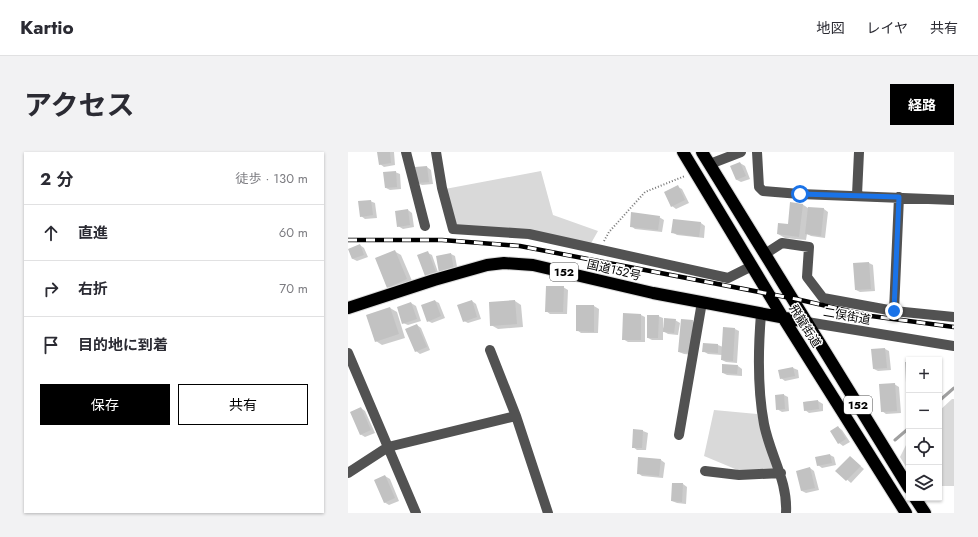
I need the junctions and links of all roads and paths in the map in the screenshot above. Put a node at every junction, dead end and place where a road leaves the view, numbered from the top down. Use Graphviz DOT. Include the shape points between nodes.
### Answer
graph roads {
  1 [pos="406,152"];
  2 [pos="436,152"];
  3 [pos="683,152"];
  4 [pos="702,152"];
  5 [pos="741,152"];
  6 [pos="757,152"];
  7 [pos="859,152"];
  8 [pos="710,164"];
  9 [pos="696,172"];
  10 [pos="857,196"];
  11 [pos="899,197"];
  12 [pos="954,200"];
  13 [pos="425,226"];
  14 [pos="600,250"];
  15 [pos="765,254"];
  16 [pos="752,266"];
  17 [pos="702,302"];
  18 [pos="348,308"];
  19 [pos="894,311"];
  20 [pos="761,314"];
  21 [pos="782,316"];
  22 [pos="954,317"];
  23 [pos="806,322"];
  24 [pos="954,346"];
  25 [pos="490,350"];
  26 [pos="348,353"];
  27 [pos="516,416"];
  28 [pos="679,434"];
  29 [pos="388,447"];
  30 [pos="705,471"];
  31 [pos="348,473"];
  32 [pos="781,473"];
  33 [pos="906,483"];
  34 [pos="917,501"];
  35 [pos="416,513"];
  36 [pos="548,513"];
  37 [pos="786,513"];
  38 [pos="906,513"];
  39 [pos="925,513"];
  1 -- 13 [label="street"];
  2 -- 14 [label="street" via="453,229 530,234"];
  3 -- 9 [label="highway, 飛龍街道 / 152"];
  4 -- 8 [label="highway, 飛龍街道 / 152"];
  5 -- 8 [label="street"];
  6 -- 10 [label="street" via="759,187 763,190"];
  7 -- 10 [label="street"];
  8 -- 15 [label="highway, 飛龍街道 / 152"];
  9 -- 14 [label="path" via="645,192 609,232"];
  9 -- 16 [label="highway, 飛龍街道 / 152"];
  10 -- 11 [label="street"];
  11 -- 12 [label="street"];
  11 -- 19 [label="street"];
  14 -- 16 [label="street" via="728,278"];
  15 -- 19 [label="street" via="782,243 809,247 807,277 823,298"];
  15 -- 23 [label="highway, 飛龍街道 / 152"];
  16 -- 21 [label="highway, 飛龍街道 / 152"];
  17 -- 18 [label="highway, 国道152号 / 152" via="533,265 504,264 487,265"];
  17 -- 20 [label="highway, 国道152号 / 152"];
  17 -- 28 [label="street"];
  19 -- 22 [label="street"];
  20 -- 21 [label="highway, 国道152号 / 152"];
  20 -- 32 [label="street" via="758,350 760,390 765,426"];
  21 -- 23 [label="highway, 国道152号 / 152"];
  21 -- 38 [label="highway, 飛龍街道 / 152"];
  23 -- 24 [label="street, 二俣街道"];
  23 -- 33 [label="highway, 飛龍街道 / 152"];
  25 -- 27 [label="street"];
  26 -- 29 [label="street"];
  27 -- 29 [label="street"];
  27 -- 36 [label="street"];
  29 -- 31 [label="street"];
  29 -- 35 [label="street"];
  30 -- 32 [label="street" via="739,475"];
  32 -- 37 [label="street" via="787,498"];
  34 -- 39 [label="highway"];
}
